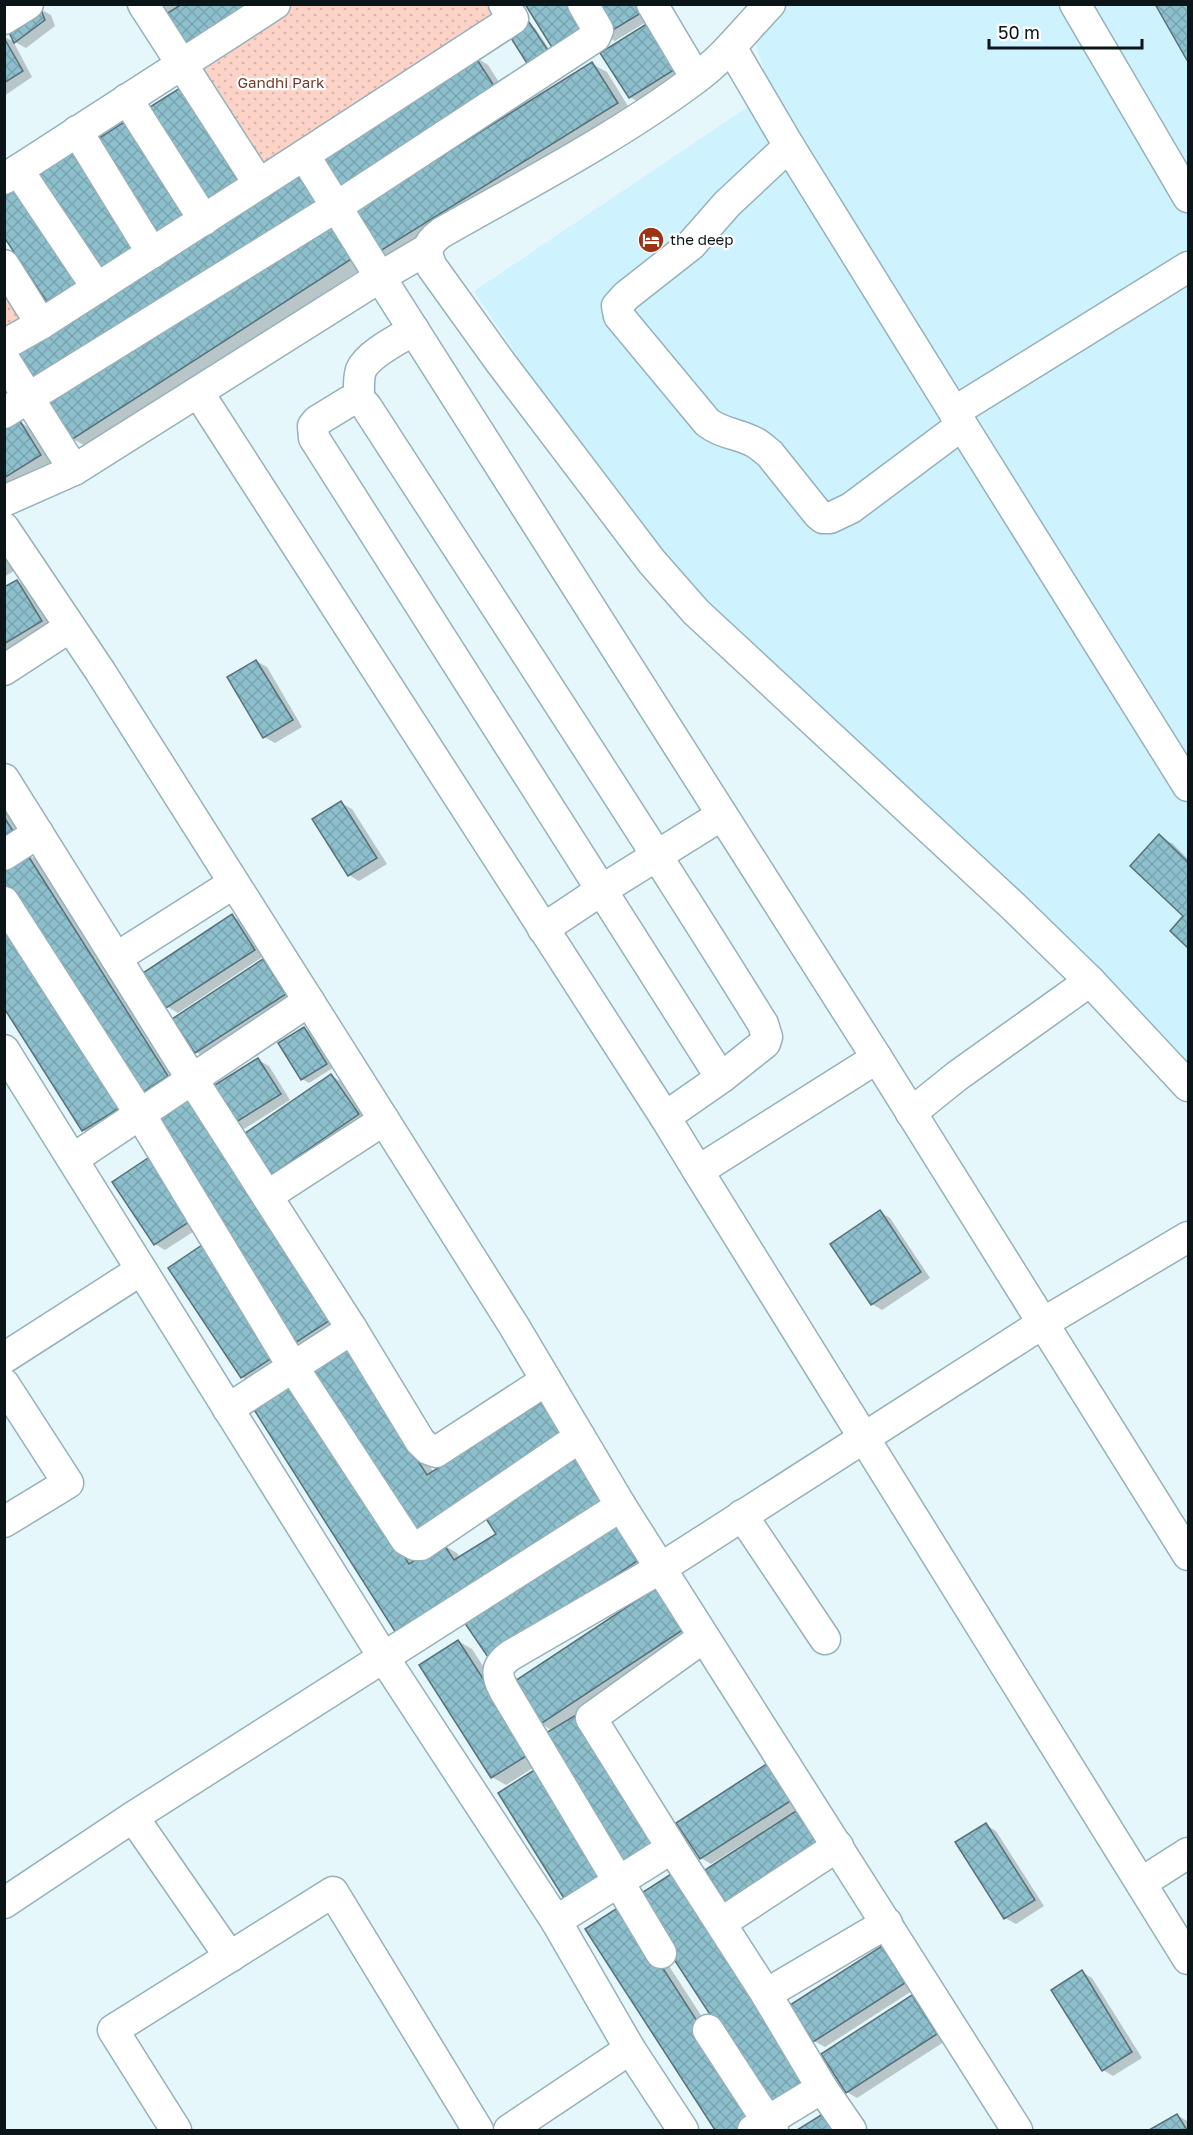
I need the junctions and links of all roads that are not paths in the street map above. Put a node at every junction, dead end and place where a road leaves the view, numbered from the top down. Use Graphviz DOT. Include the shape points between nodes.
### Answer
graph roads {
  1 [pos="28,4"];
  2 [pos="143,4"];
  3 [pos="275,4"];
  4 [pos="504,4"];
  5 [pos="584,4"];
  6 [pos="652,4"];
  7 [pos="770,4"];
  8 [pos="1076,4"];
  9 [pos="4,19"];
  10 [pos="731,47"];
  11 [pos="181,64"];
  12 [pos="696,78"];
  13 [pos="127,99"];
  14 [pos="77,131"];
  15 [pos="789,146"];
  16 [pos="304,154"];
  17 [pos="11,175"];
  18 [pos="260,184"];
  19 [pos="1188,197"];
  20 [pos="336,207"];
  21 [pos="204,220"];
  22 [pos="426,250"];
  23 [pos="152,253"];
  24 [pos="4,265"];
  25 [pos="1188,267"];
  26 [pos="380,277"];
  27 [pos="97,288"];
  28 [pos="41,324"];
  29 [pos="414,330"];
  30 [pos="4,345"];
  31 [pos="4,359"];
  32 [pos="198,392"];
  33 [pos="359,399"];
  34 [pos="17,405"];
  35 [pos="958,418"];
  36 [pos="74,470"];
  37 [pos="4,501"];
  38 [pos="4,528"];
  39 [pos="15,565"];
  40 [pos="70,627"];
  41 [pos="4,670"];
  42 [pos="4,779"];
  43 [pos="1188,786"];
  44 [pos="722,815"];
  45 [pos="38,833"];
  46 [pos="4,855"];
  47 [pos="658,855"];
  48 [pos="234,883"];
  49 [pos="600,891"];
  50 [pos="4,902"];
  51 [pos="543,929"];
  52 [pos="116,958"];
  53 [pos="1090,981"];
  54 [pos="309,1002"];
  55 [pos="4,1050"];
  56 [pos="876,1058"];
  57 [pos="721,1078"];
  58 [pos="193,1080"];
  59 [pos="1188,1086"];
  60 [pos="911,1113"];
  61 [pos="140,1114"];
  62 [pos="665,1117"];
  63 [pos="384,1120"];
  64 [pos="72,1159"];
  65 [pos="698,1171"];
  66 [pos="267,1196"];
  67 [pos="1188,1237"];
  68 [pos="141,1270"];
  69 [pos="1043,1323"];
  70 [pos="352,1329"];
  71 [pos="4,1358"];
  72 [pos="293,1368"];
  73 [pos="545,1381"];
  74 [pos="4,1384"];
  75 [pos="228,1409"];
  76 [pos="580,1437"];
  77 [pos="864,1437"];
  78 [pos="621,1506"];
  79 [pos="742,1515"];
  80 [pos="4,1522"];
  81 [pos="1188,1555"];
  82 [pos="660,1568"];
  83 [pos="704,1637"];
  84 [pos="825,1639"];
  85 [pos="384,1658"];
  86 [pos="133,1817"];
  87 [pos="838,1846"];
  88 [pos="672,1848"];
  89 [pos="1188,1852"];
  90 [pos="619,1883"];
  91 [pos="1142,1883"];
  92 [pos="4,1903"];
  93 [pos="555,1922"];
  94 [pos="721,1923"];
  95 [pos="887,1923"];
  96 [pos="661,1953"];
  97 [pos="1187,1954"];
  98 [pos="230,1957"];
  99 [pos="766,1994"];
  100 [pos="708,2030"];
  101 [pos="630,2049"];
  102 [pos="822,2088"];
  103 [pos="764,2128"];
  104 [pos="176,2130"];
  105 [pos="478,2130"];
  106 [pos="508,2130"];
  107 [pos="683,2130"];
  108 [pos="851,2130"];
  109 [pos="1017,2130"];
  1 -- 9 [label="street"];
  2 -- 11 [label="street"];
  3 -- 11 [label="street"];
  4 -- 16 [label="street" via="513,19"];
  5 -- 20 [label="street" via="598,30 595,37"];
  6 -- 12 [label="street"];
  7 -- 10 [label="street"];
  8 -- 19 [label="street"];
  10 -- 12 [label="street"];
  10 -- 15 [label="street"];
  11 -- 13 [label="street"];
  11 -- 18 [label="street"];
  12 -- 22 [label="street" via="626,125 441,233"];
  13 -- 14 [label="street"];
  13 -- 21 [label="street"];
  14 -- 17 [label="street"];
  14 -- 23 [label="street"];
  15 -- 35 [label="street"];
  15 -- 35 [label="street" via="721,210 691,245 626,296 617,306 619,316 707,422 762,447 824,518 851,508"];
  16 -- 18 [label="street"];
  16 -- 20 [label="street"];
  17 -- 27 [label="street"];
  18 -- 21 [label="street"];
  20 -- 26 [label="street"];
  20 -- 34 [label="street"];
  21 -- 23 [label="street"];
  22 -- 26 [label="street"];
  22 -- 53 [label="street" via="432,267 501,363 688,604"];
  23 -- 27 [label="street"];
  24 -- 28 [label="street"];
  25 -- 35 [label="street"];
  26 -- 29 [label="street"];
  26 -- 32 [label="street"];
  27 -- 28 [label="street"];
  28 -- 30 [label="street"];
  29 -- 33 [label="street" via="364,365"];
  29 -- 44 [label="street"];
  31 -- 34 [label="street"];
  32 -- 36 [label="street"];
  32 -- 51 [label="street"];
  33 -- 47 [label="street"];
  33 -- 49 [label="street" via="317,422 313,426 314,438"];
  34 -- 36 [label="street"];
  35 -- 43 [label="street"];
  36 -- 37 [label="street"];
  38 -- 39 [label="street"];
  39 -- 40 [label="street"];
  40 -- 41 [label="street"];
  40 -- 48 [label="street"];
  42 -- 45 [label="street"];
  44 -- 47 [label="street"];
  44 -- 56 [label="street"];
  45 -- 46 [label="street"];
  45 -- 52 [label="street"];
  47 -- 49 [label="street"];
  47 -- 57 [label="street" via="766,1030 765,1043"];
  48 -- 52 [label="street"];
  48 -- 54 [label="street"];
  49 -- 51 [label="street"];
  49 -- 57 [label="street"];
  50 -- 61 [label="street"];
  51 -- 62 [label="street"];
  52 -- 58 [label="street"];
  53 -- 59 [label="street"];
  53 -- 60 [label="street"];
  54 -- 58 [label="street"];
  54 -- 63 [label="street"];
  55 -- 64 [label="street"];
  56 -- 60 [label="street"];
  56 -- 65 [label="street"];
  57 -- 62 [label="street"];
  58 -- 61 [label="street"];
  58 -- 66 [label="street"];
  60 -- 69 [label="street"];
  61 -- 64 [label="street"];
  61 -- 72 [label="street"];
  62 -- 65 [label="street"];
  63 -- 66 [label="street"];
  63 -- 73 [label="street"];
  64 -- 68 [label="street"];
  65 -- 77 [label="street"];
  66 -- 70 [label="street"];
  67 -- 69 [label="street"];
  68 -- 71 [label="street"];
  68 -- 75 [label="street"];
  69 -- 77 [label="street"];
  69 -- 81 [label="street"];
  70 -- 72 [label="street"];
  70 -- 73 [label="street" via="420,1441 436,1452"];
  72 -- 75 [label="street"];
  72 -- 76 [label="street" via="400,1531 414,1545 426,1542"];
  73 -- 76 [label="street"];
  74 -- 80 [label="street" via="68,1483"];
  75 -- 85 [label="street"];
  76 -- 78 [label="street"];
  77 -- 79 [label="street"];
  77 -- 91 [label="street"];
  78 -- 82 [label="street"];
  78 -- 85 [label="street"];
  79 -- 82 [label="street"];
  79 -- 84 [label="street"];
  82 -- 83 [label="street"];
  82 -- 90 [label="street" via="511,1655 497,1670 504,1690"];
  83 -- 87 [label="street"];
  83 -- 88 [label="street" via="591,1718"];
  85 -- 86 [label="street"];
  85 -- 93 [label="street"];
  86 -- 92 [label="street"];
  86 -- 98 [label="street"];
  87 -- 94 [label="street"];
  87 -- 95 [label="street"];
  88 -- 90 [label="street"];
  88 -- 94 [label="street"];
  89 -- 91 [label="street"];
  90 -- 93 [label="street"];
  90 -- 96 [label="street"];
  91 -- 97 [label="street"];
  93 -- 101 [label="street"];
  94 -- 99 [label="street"];
  95 -- 99 [label="street"];
  95 -- 109 [label="street"];
  98 -- 104 [label="street" via="113,2030"];
  98 -- 105 [label="street" via="333,1892"];
  99 -- 102 [label="street"];
  100 -- 103 [label="street"];
  101 -- 106 [label="street"];
  101 -- 107 [label="street"];
  102 -- 103 [label="street"];
  102 -- 108 [label="street"];
}
